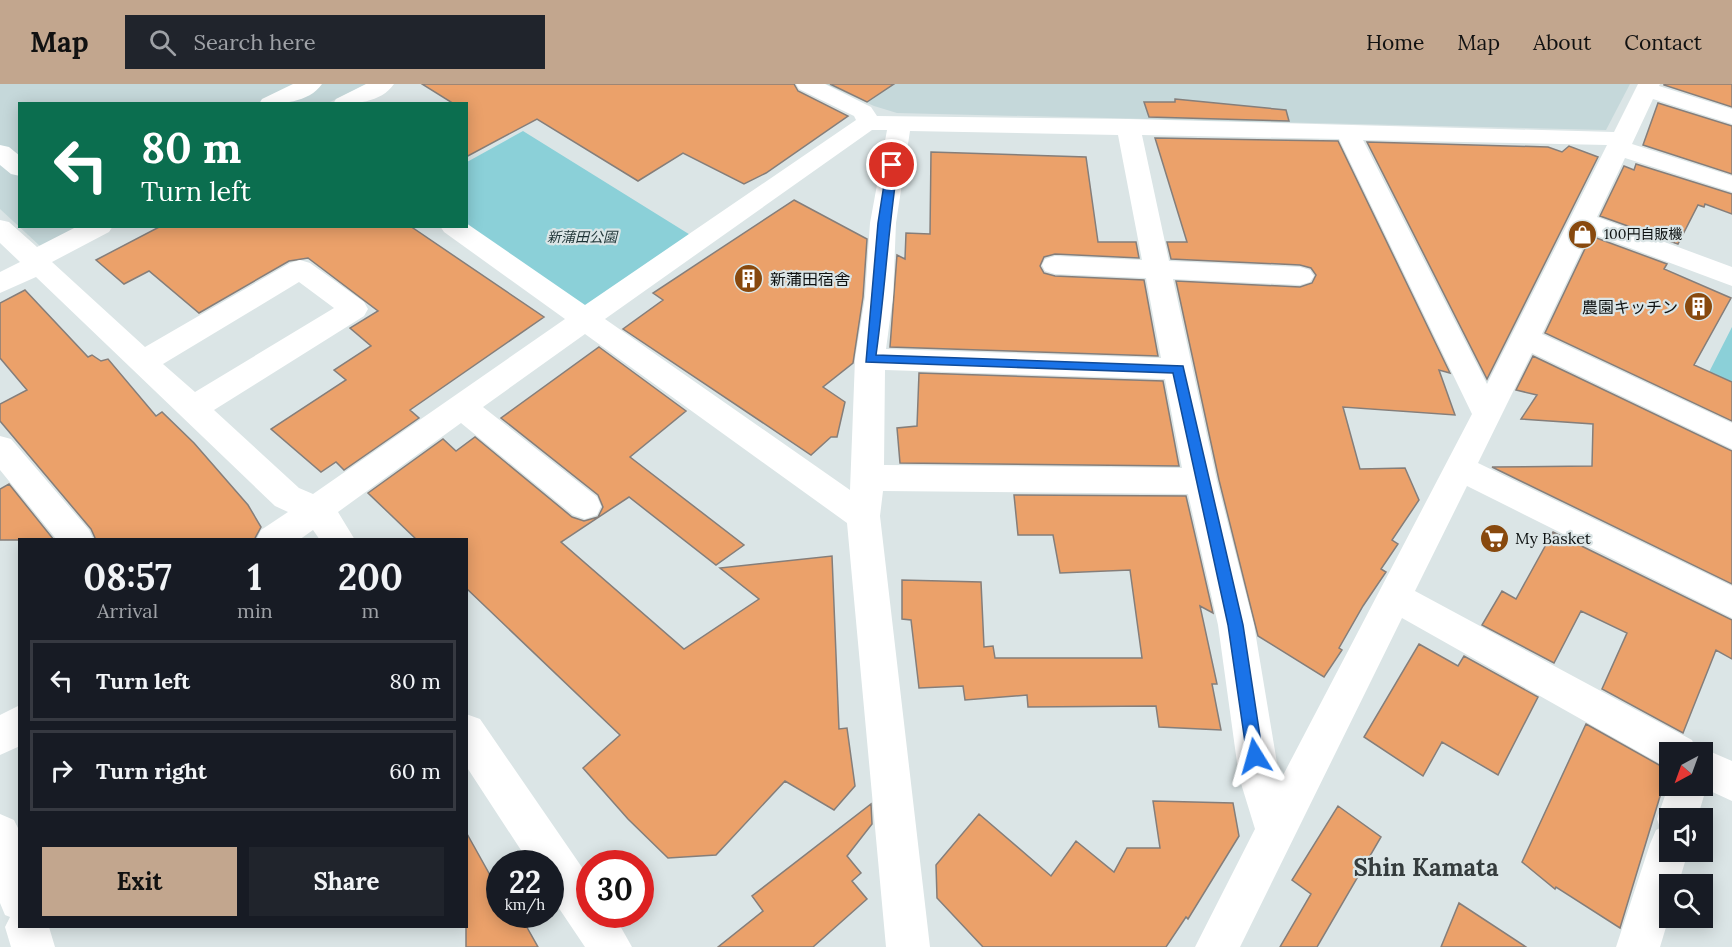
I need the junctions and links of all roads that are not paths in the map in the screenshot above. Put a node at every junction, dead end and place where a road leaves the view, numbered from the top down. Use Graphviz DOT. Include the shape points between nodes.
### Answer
graph roads {
  1 [pos="311,84"];
  2 [pos="383,84"];
  3 [pos="807,84"];
  4 [pos="1648,87"];
  5 [pos="274,102"];
  6 [pos="348,102"];
  7 [pos="1732,117"];
  8 [pos="884,123"];
  9 [pos="1128,126"];
  10 [pos="1347,132"];
  11 [pos="1620,144"];
  12 [pos="0,152"];
  13 [pos="18,167"];
  14 [pos="1732,184"];
  15 [pos="1581,220"];
  16 [pos="8,228"];
  17 [pos="96,228"];
  18 [pos="456,228"];
  19 [pos="36,262"];
  20 [pos="1055,265"];
  21 [pos="1156,269"];
  22 [pos="1300,276"];
  23 [pos="1732,277"];
  24 [pos="0,284"];
  25 [pos="587,320"];
  26 [pos="1526,338"];
  27 [pos="870,359"];
  28 [pos="143,362"];
  29 [pos="1178,369"];
  30 [pos="193,408"];
  31 [pos="463,408"];
  32 [pos="1487,414"];
  33 [pos="1732,436"];
  34 [pos="0,448"];
  35 [pos="1460,468"];
  36 [pos="868,478"];
  37 [pos="1202,481"];
  38 [pos="585,506"];
  39 [pos="318,510"];
  40 [pos="863,516"];
  41 [pos="75,538"];
  42 [pos="276,538"];
  43 [pos="337,538"];
  44 [pos="1395,597"];
  45 [pos="1732,603"];
  46 [pos="18,724"];
  47 [pos="468,735"];
  48 [pos="0,736"];
  49 [pos="1659,743"];
  50 [pos="1713,772"];
  51 [pos="1732,782"];
  52 [pos="1276,831"];
  53 [pos="0,834"];
  54 [pos="1664,862"];
  55 [pos="18,893"];
  56 [pos="27,928"];
  57 [pos="33,947"];
  58 [pos="610,947"];
  59 [pos="908,947"];
  60 [pos="1217,947"];
  61 [pos="1638,947"];
  1 -- 5 [label="street"];
  2 -- 6 [label="street"];
  3 -- 8 [label="street"];
  4 -- 7 [label="street"];
  4 -- 11 [label="street"];
  8 -- 9 [label="street"];
  8 -- 25 [label="street" via="855,129"];
  8 -- 27 [label="street" via="879,297"];
  9 -- 10 [label="street"];
  9 -- 21 [label="street"];
  10 -- 11 [label="street" via="1603,137"];
  10 -- 32 [label="street"];
  11 -- 14 [label="street"];
  11 -- 15 [label="street"];
  12 -- 13 [label="street"];
  15 -- 23 [label="street"];
  15 -- 26 [label="street"];
  16 -- 19 [label="street"];
  17 -- 19 [label="street"];
  18 -- 25 [label="street"];
  19 -- 24 [label="street"];
  19 -- 28 [label="street"];
  20 -- 21 [label="street"];
  21 -- 22 [label="street"];
  21 -- 29 [label="street"];
  25 -- 31 [label="street"];
  25 -- 40 [label="street"];
  26 -- 32 [label="street"];
  26 -- 33 [label="street"];
  27 -- 29 [label="street"];
  27 -- 36 [label="street"];
  28 -- 30 [label="street"];
  28 -- 30 [label="street" via="300,269 354,309"];
  29 -- 37 [label="street"];
  30 -- 39 [label="street" via="287,497"];
  31 -- 38 [label="street"];
  31 -- 39 [label="street"];
  32 -- 35 [label="street"];
  34 -- 41 [label="street"];
  35 -- 44 [label="street"];
  35 -- 45 [label="street"];
  36 -- 37 [label="street"];
  36 -- 40 [label="street"];
  37 -- 52 [label="street" via="1236,625 1258,777"];
  39 -- 42 [label="street"];
  39 -- 43 [label="street"];
  40 -- 59 [label="street"];
  44 -- 49 [label="street"];
  44 -- 52 [label="street"];
  46 -- 48 [label="street"];
  47 -- 58 [label="street"];
  50 -- 51 [label="street"];
  52 -- 60 [label="street"];
  53 -- 55 [label="street"];
  54 -- 61 [label="street"];
  56 -- 57 [label="street"];
}
